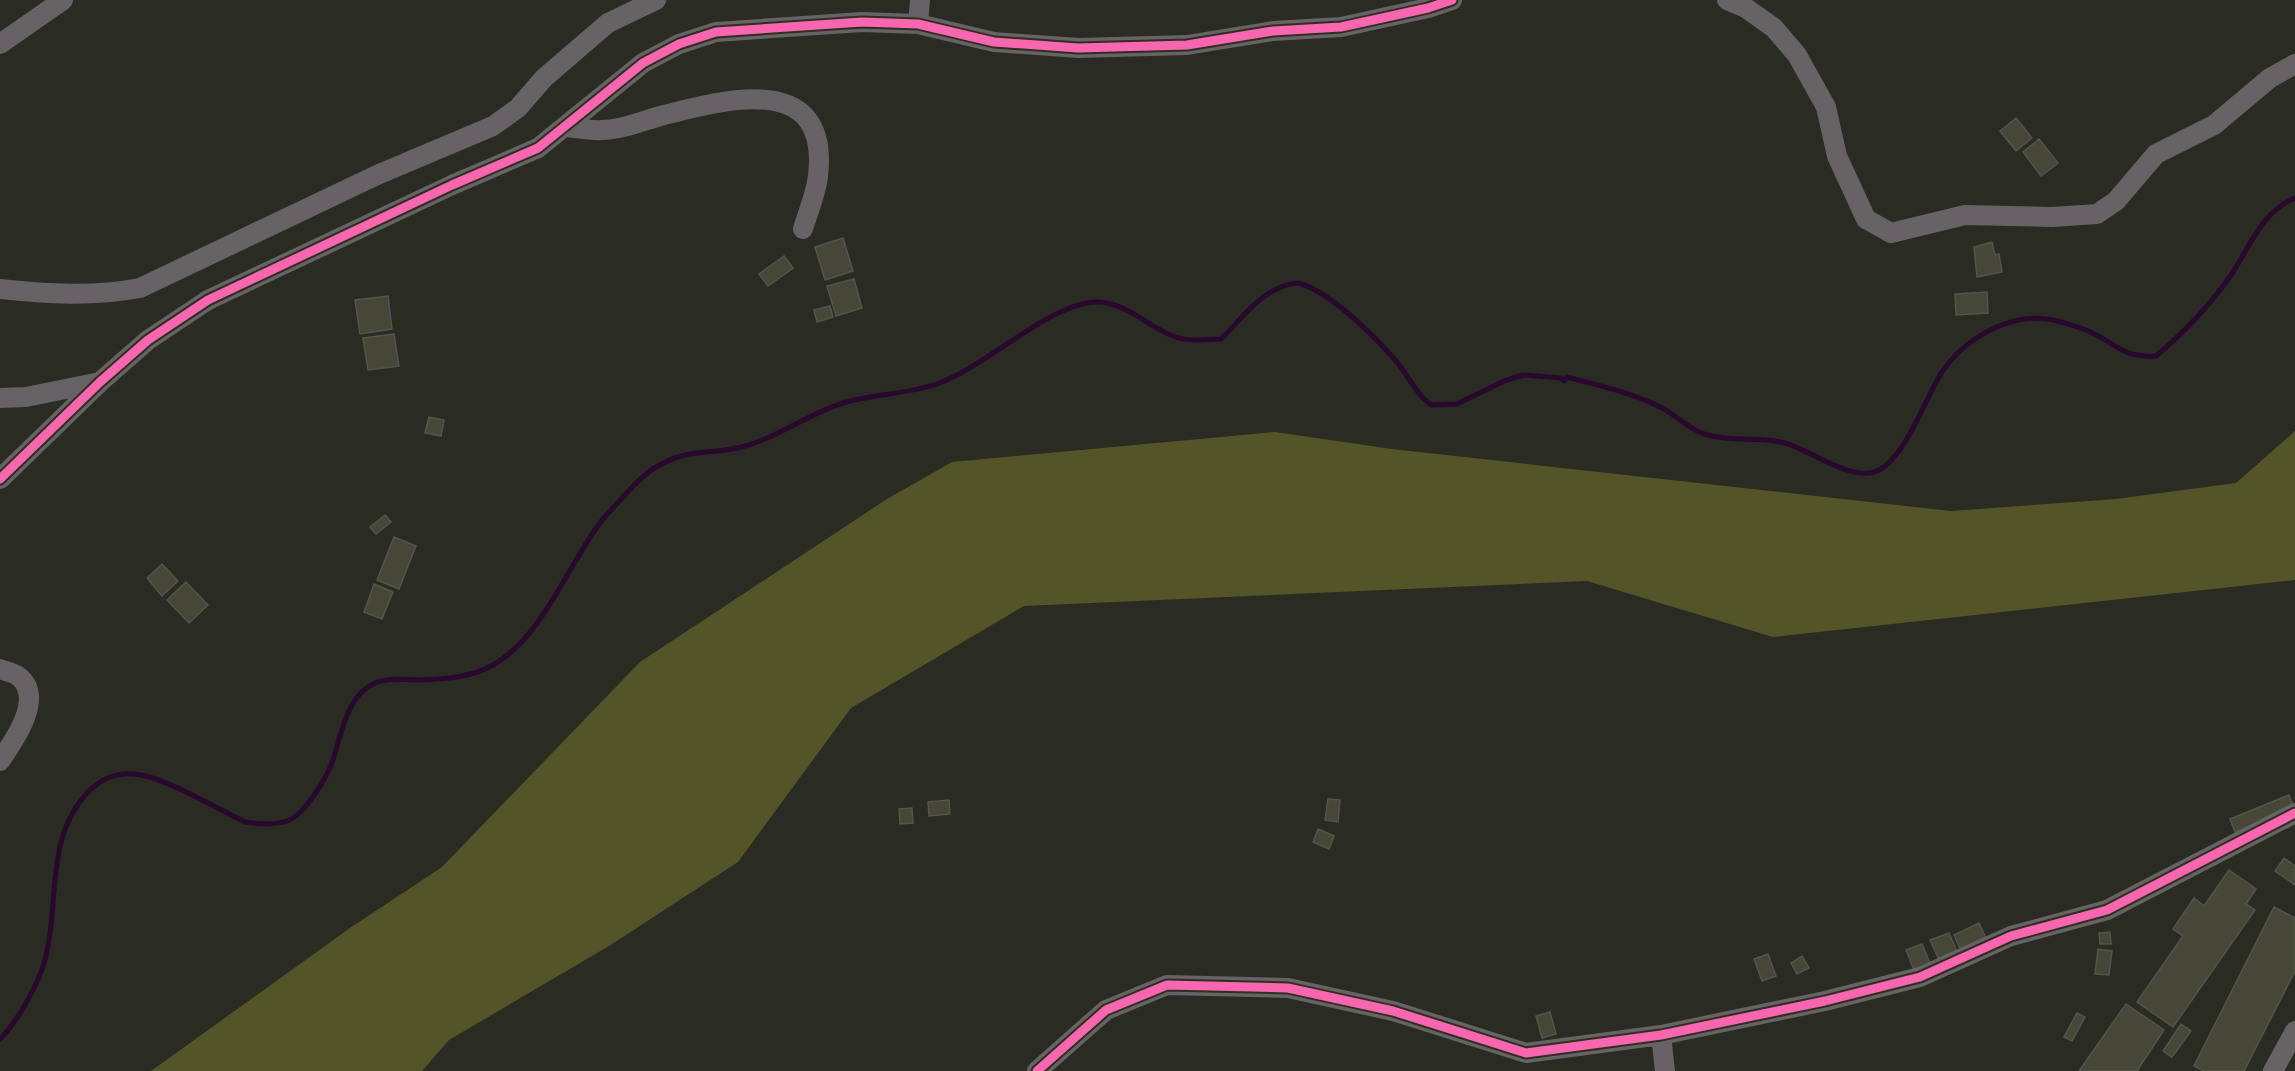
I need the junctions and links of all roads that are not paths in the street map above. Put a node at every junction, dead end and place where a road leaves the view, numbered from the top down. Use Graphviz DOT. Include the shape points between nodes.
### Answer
graph roads {
  1 [pos="63,0"];
  2 [pos="656,0"];
  3 [pos="920,0"];
  4 [pos="1452,0"];
  5 [pos="1726,0"];
  6 [pos="918,24"];
  7 [pos="0,44"];
  8 [pos="2295,64"];
  9 [pos="566,127"];
  10 [pos="803,229"];
  11 [pos="0,289"];
  12 [pos="100,381"];
  13 [pos="0,398"];
  14 [pos="0,479"];
  15 [pos="0,669"];
  16 [pos="0,761"];
  17 [pos="2292,817"];
  18 [pos="2295,1031"];
  19 [pos="1661,1035"];
  20 [pos="1037,1071"];
  21 [pos="1665,1071"];
  22 [pos="2273,1071"];
  1 -- 7 [label="street"];
  2 -- 11 [label="street" via="608,23 544,78 518,108 493,126 377,175 140,288 102,295 63,296"];
  3 -- 6 [label="street"];
  4 -- 6 [label="street" via="1341,27 1273,31 1187,45 1078,48 994,42"];
  5 -- 8 [label="street" via="1746,8 1774,28 1797,55 1826,107 1837,156 1866,219 1891,233 1965,215 2097,214 2116,201 2156,154 2214,125 2270,78"];
  6 -- 9 [label="street" via="862,22 716,32 679,44 643,63"];
  9 -- 10 [label="street" via="603,130 714,102 757,97 789,104 808,122 816,137 818,176"];
  9 -- 12 [label="street" via="538,148 208,300 148,340"];
  12 -- 13 [label="street"];
  12 -- 14 [label="street"];
  15 -- 16 [label="street" via="18,676 27,689 27,716"];
  17 -- 19 [label="street" via="2107,910 2011,936 1920,977"];
  18 -- 22 [label="street"];
  19 -- 20 [label="street" via="1526,1053 1393,1011 1288,988 1167,985 1106,1010"];
  19 -- 21 [label="street"];
}
